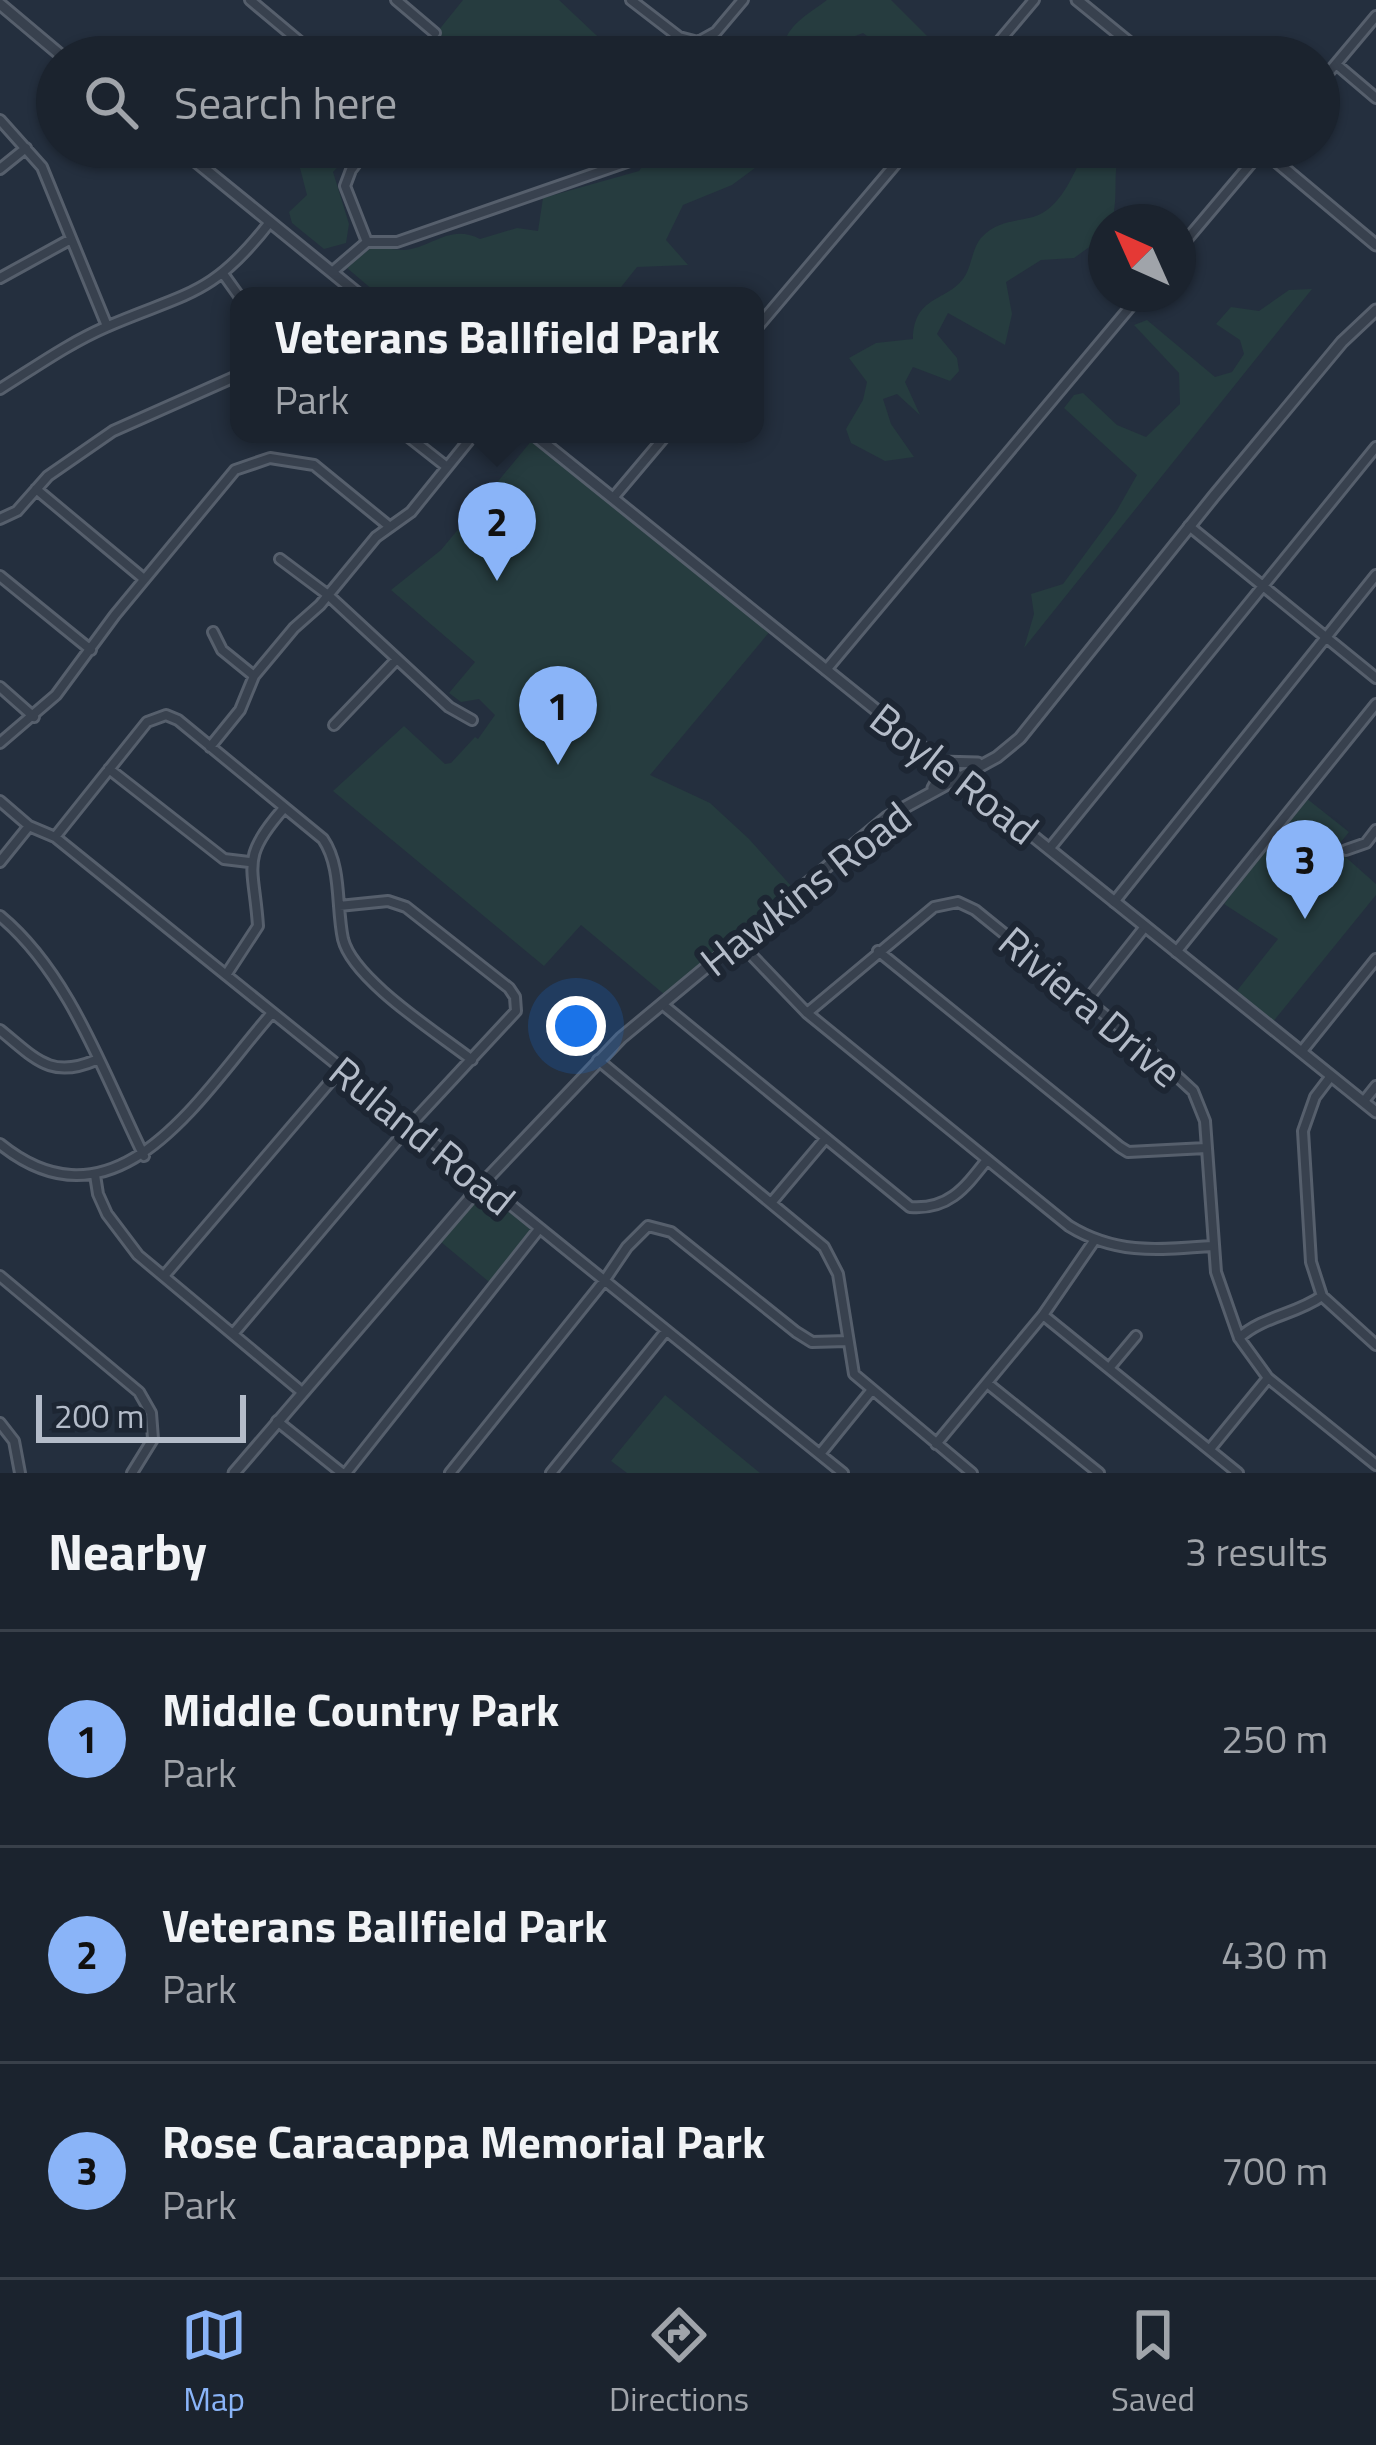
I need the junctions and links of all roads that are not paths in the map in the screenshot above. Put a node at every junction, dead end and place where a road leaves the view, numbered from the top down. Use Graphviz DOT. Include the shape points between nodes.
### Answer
graph roads {
  1 [pos="250,0"];
  2 [pos="631,0"];
  3 [pos="743,0"];
  4 [pos="1034,0"];
  5 [pos="1077,0"];
  6 [pos="400,1"];
  7 [pos="0,4"];
  8 [pos="1376,16"];
  9 [pos="435,33"];
  10 [pos="39,36"];
  11 [pos="292,36"];
  12 [pos="678,36"];
  13 [pos="708,36"];
  14 [pos="1004,36"];
  15 [pos="1122,36"];
  16 [pos="1340,59"];
  17 [pos="1340,67"];
  18 [pos="1376,98"];
  19 [pos="0,120"];
  20 [pos="26,148"];
  21 [pos="36,159"];
  22 [pos="43,168"];
  23 [pos="204,168"];
  24 [pos="353,168"];
  25 [pos="610,168"];
  26 [pos="892,168"];
  27 [pos="1246,168"];
  28 [pos="1286,168"];
  29 [pos="0,169"];
  30 [pos="270,222"];
  31 [pos="1196,228"];
  32 [pos="71,238"];
  33 [pos="367,242"];
  34 [pos="1376,244"];
  35 [pos="332,272"];
  36 [pos="224,274"];
  37 [pos="0,278"];
  38 [pos="233,287"];
  39 [pos="351,287"];
  40 [pos="1376,310"];
  41 [pos="1126,312"];
  42 [pos="764,319"];
  43 [pos="107,326"];
  44 [pos="230,379"];
  45 [pos="0,389"];
  46 [pos="416,443"];
  47 [pos="467,443"];
  48 [pos="543,443"];
  49 [pos="660,443"];
  50 [pos="1376,447"];
  51 [pos="447,467"];
  52 [pos="36,489"];
  53 [pos="613,499"];
  54 [pos="0,519"];
  55 [pos="1189,526"];
  56 [pos="390,527"];
  57 [pos="280,559"];
  58 [pos="1376,575"];
  59 [pos="0,576"];
  60 [pos="144,579"];
  61 [pos="1263,586"];
  62 [pos="328,595"];
  63 [pos="213,632"];
  64 [pos="1326,637"];
  65 [pos="91,650"];
  66 [pos="395,660"];
  67 [pos="825,670"];
  68 [pos="254,676"];
  69 [pos="1376,678"];
  70 [pos="0,687"];
  71 [pos="1376,704"];
  72 [pos="34,717"];
  73 [pos="472,720"];
  74 [pos="334,725"];
  75 [pos="0,743"];
  76 [pos="210,747"];
  77 [pos="989,761"];
  78 [pos="940,762"];
  79 [pos="109,769"];
  80 [pos="956,776"];
  81 [pos="930,791"];
  82 [pos="983,797"];
  83 [pos="0,801"];
  84 [pos="284,808"];
  85 [pos="29,826"];
  86 [pos="1376,830"];
  87 [pos="55,837"];
  88 [pos="1050,848"];
  89 [pos="1346,850"];
  90 [pos="0,862"];
  91 [pos="250,862"];
  92 [pos="1114,902"];
  93 [pos="339,906"];
  94 [pos="0,916"];
  95 [pos="1144,928"];
  96 [pos="738,941"];
  97 [pos="878,951"];
  98 [pos="1176,952"];
  99 [pos="1376,959"];
  100 [pos="226,974"];
  101 [pos="1087,1000"];
  102 [pos="661,1003"];
  103 [pos="807,1012"];
  104 [pos="272,1013"];
  105 [pos="0,1030"];
  106 [pos="1302,1051"];
  107 [pos="96,1060"];
  108 [pos="472,1060"];
  109 [pos="598,1060"];
  110 [pos="341,1069"];
  111 [pos="1332,1075"];
  112 [pos="1376,1086"];
  113 [pos="1364,1101"];
  114 [pos="1376,1112"];
  115 [pos="411,1124"];
  116 [pos="825,1138"];
  117 [pos="0,1144"];
  118 [pos="1206,1148"];
  119 [pos="144,1156"];
  120 [pos="986,1161"];
  121 [pos="95,1175"];
  122 [pos="483,1183"];
  123 [pos="771,1203"];
  124 [pos="539,1229"];
  125 [pos="1094,1241"];
  126 [pos="1212,1246"];
  127 [pos="0,1276"];
  128 [pos="164,1276"];
  129 [pos="604,1281"];
  130 [pos="1322,1296"];
  131 [pos="1043,1315"];
  132 [pos="666,1331"];
  133 [pos="232,1334"];
  134 [pos="1136,1336"];
  135 [pos="1239,1338"];
  136 [pos="847,1341"];
  137 [pos="1376,1345"];
  138 [pos="1110,1367"];
  139 [pos="1268,1378"];
  140 [pos="987,1383"];
  141 [pos="871,1391"];
  142 [pos="302,1392"];
  143 [pos="277,1421"];
  144 [pos="0,1423"];
  145 [pos="936,1444"];
  146 [pos="1210,1449"];
  147 [pos="820,1454"];
  148 [pos="1376,1465"];
  149 [pos="20,1473"];
  150 [pos="132,1473"];
  151 [pos="234,1473"];
  152 [pos="344,1473"];
  153 [pos="450,1473"];
  154 [pos="551,1473"];
  155 [pos="843,1473"];
  156 [pos="972,1473"];
  157 [pos="1099,1473"];
  158 [pos="1238,1473"];
  1 -- 11 [label="street"];
  2 -- 12 [label="street"];
  3 -- 13 [label="street"];
  4 -- 14 [label="street"];
  5 -- 15 [label="street"];
  6 -- 9 [label="street"];
  7 -- 10 [label="street"];
  8 -- 16 [label="street"];
  17 -- 18 [label="street"];
  19 -- 20 [label="street"];
  20 -- 21 [label="street"];
  20 -- 29 [label="street"];
  22 -- 32 [label="street"];
  23 -- 30 [label="street"];
  24 -- 33 [label="street" via="345,186"];
  25 -- 33 [label="street" via="397,242"];
  26 -- 42 [label="street"];
  27 -- 31 [label="street"];
  28 -- 34 [label="street"];
  30 -- 35 [label="street"];
  30 -- 36 [label="street"];
  32 -- 37 [label="street"];
  32 -- 43 [label="street"];
  33 -- 35 [label="street"];
  35 -- 39 [label="street"];
  36 -- 38 [label="street"];
  36 -- 43 [label="street"];
  40 -- 55 [label="street, Hawkins Road"];
  41 -- 67 [label="street"];
  43 -- 45 [label="street"];
  44 -- 52 [label="street" via="113,431"];
  46 -- 51 [label="street"];
  47 -- 51 [label="street"];
  48 -- 53 [label="street, Boyle Road"];
  49 -- 53 [label="street"];
  50 -- 61 [label="street"];
  51 -- 56 [label="street"];
  52 -- 54 [label="street"];
  52 -- 60 [label="street"];
  53 -- 67 [label="street, Boyle Road"];
  55 -- 61 [label="street"];
  55 -- 77 [label="street, Hawkins Road" via="1020,738"];
  56 -- 60 [label="street" via="314,465 255,460 221,483"];
  56 -- 62 [label="street"];
  57 -- 62 [label="street"];
  58 -- 64 [label="street"];
  59 -- 65 [label="street"];
  60 -- 65 [label="street"];
  61 -- 64 [label="street"];
  61 -- 88 [label="street"];
  62 -- 66 [label="street"];
  62 -- 68 [label="street"];
  63 -- 68 [label="street"];
  64 -- 69 [label="street"];
  64 -- 92 [label="street"];
  65 -- 72 [label="street"];
  66 -- 73 [label="street"];
  66 -- 74 [label="street"];
  67 -- 78 [label="street, Boyle Road"];
  68 -- 76 [label="street" via="241,710"];
  70 -- 72 [label="street"];
  71 -- 98 [label="street"];
  72 -- 75 [label="street"];
  76 -- 79 [label="street" via="178,720 156,717"];
  76 -- 84 [label="street"];
  77 -- 78 [label="street"];
  77 -- 80 [label="street, Hawkins Road"];
  77 -- 82 [label="street" via="980,775"];
  78 -- 80 [label="street, Boyle Road"];
  78 -- 81 [label="street"];
  79 -- 87 [label="street"];
  79 -- 91 [label="street" via="224,860"];
  80 -- 81 [label="street, Hawkins Road"];
  80 -- 82 [label="street, Boyle Road"];
  81 -- 96 [label="street, Hawkins Road"];
  82 -- 88 [label="street, Boyle Road"];
  83 -- 85 [label="street, Ruland Road"];
  84 -- 91 [label="street"];
  84 -- 93 [label="street" via="328,847"];
  85 -- 87 [label="street, Ruland Road"];
  85 -- 90 [label="street"];
  86 -- 89 [label="street"];
  87 -- 100 [label="street, Ruland Road"];
  88 -- 92 [label="street, Boyle Road"];
  91 -- 100 [label="street" via="257,926"];
  92 -- 95 [label="street, Boyle Road"];
  93 -- 108 [label="street" via="349,954 362,970"];
  93 -- 108 [label="street" via="397,902 509,988 515,1011"];
  94 -- 107 [label="street" via="52,970"];
  95 -- 98 [label="street, Boyle Road"];
  95 -- 101 [label="street"];
  96 -- 102 [label="street, Hawkins Road"];
  96 -- 103 [label="street"];
  97 -- 101 [label="street, Riviera Drive" via="934,907 958,902"];
  97 -- 103 [label="street, Riviera Drive"];
  97 -- 118 [label="street" via="1128,1152"];
  98 -- 106 [label="street, Boyle Road"];
  99 -- 106 [label="street"];
  100 -- 104 [label="street, Ruland Road"];
  101 -- 118 [label="street, Riviera Drive" via="1193,1091"];
  102 -- 109 [label="street, Hawkins Road"];
  102 -- 116 [label="street"];
  103 -- 120 [label="street"];
  104 -- 110 [label="street, Ruland Road"];
  104 -- 119 [label="street"];
  105 -- 107 [label="street" via="52,1069"];
  106 -- 111 [label="street, Boyle Road"];
  107 -- 119 [label="street"];
  108 -- 115 [label="street"];
  109 -- 122 [label="street, Hawkins Road"];
  109 -- 123 [label="street"];
  110 -- 115 [label="street, Ruland Road"];
  110 -- 128 [label="street"];
  111 -- 113 [label="street, Boyle Road"];
  111 -- 130 [label="street" via="1303,1131 1307,1238"];
  112 -- 113 [label="street"];
  113 -- 114 [label="street, Boyle Road"];
  115 -- 122 [label="street, Ruland Road"];
  115 -- 133 [label="street"];
  116 -- 120 [label="street" via="910,1207 946,1204"];
  116 -- 123 [label="street"];
  117 -- 121 [label="street" via="43,1167"];
  118 -- 126 [label="street, Riviera Drive"];
  119 -- 121 [label="street"];
  120 -- 125 [label="street"];
  121 -- 128 [label="street" via="115,1228"];
  122 -- 124 [label="street, Ruland Road"];
  122 -- 142 [label="street, Hawkins Road"];
  123 -- 136 [label="street" via="831,1255"];
  124 -- 129 [label="street, Ruland Road"];
  124 -- 152 [label="street"];
  125 -- 126 [label="street" via="1142,1250"];
  125 -- 131 [label="street"];
  126 -- 135 [label="street, Riviera Drive"];
  127 -- 150 [label="street" via="147,1403 153,1438"];
  128 -- 133 [label="street"];
  129 -- 132 [label="street, Ruland Road"];
  129 -- 136 [label="street" via="639,1232 660,1226 812,1342"];
  129 -- 153 [label="street"];
  130 -- 135 [label="street"];
  130 -- 137 [label="street"];
  131 -- 138 [label="street"];
  131 -- 140 [label="street"];
  132 -- 147 [label="street, Ruland Road"];
  132 -- 154 [label="street"];
  133 -- 142 [label="street"];
  134 -- 138 [label="street"];
  135 -- 139 [label="street, Riviera Drive"];
  136 -- 141 [label="street" via="854,1374"];
  138 -- 146 [label="street"];
  139 -- 146 [label="street"];
  139 -- 148 [label="street, Riviera Drive"];
  140 -- 145 [label="street"];
  140 -- 157 [label="street"];
  141 -- 145 [label="street"];
  141 -- 147 [label="street"];
  142 -- 143 [label="street, Hawkins Road"];
  143 -- 151 [label="street, Hawkins Road"];
  143 -- 152 [label="street"];
  144 -- 149 [label="street" via="14,1441"];
  145 -- 156 [label="street"];
  146 -- 158 [label="street"];
  147 -- 155 [label="street, Ruland Road"];
}
